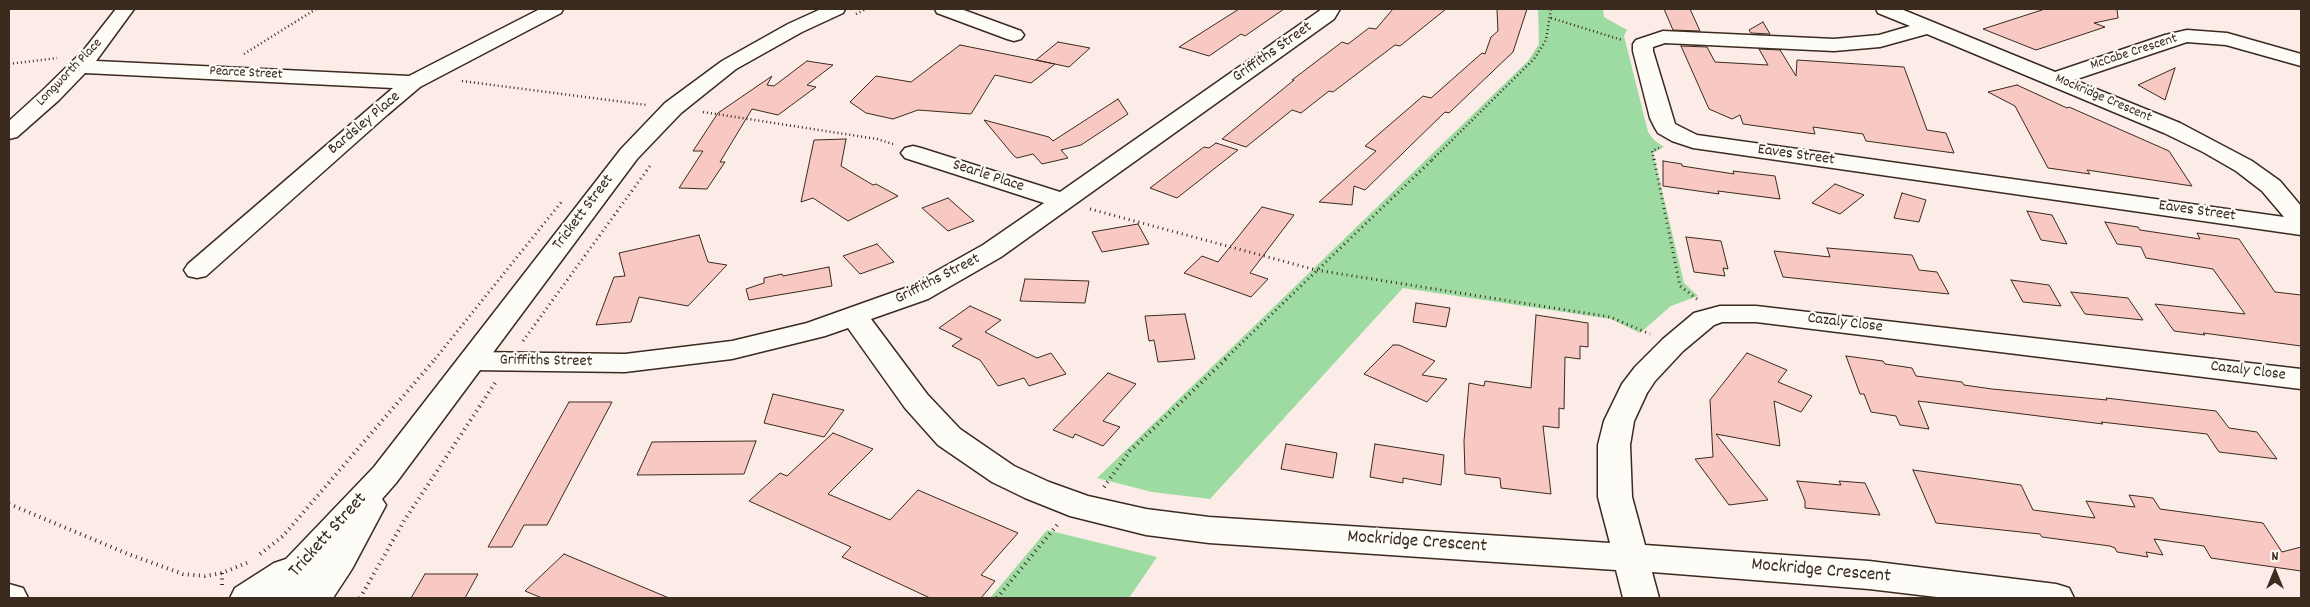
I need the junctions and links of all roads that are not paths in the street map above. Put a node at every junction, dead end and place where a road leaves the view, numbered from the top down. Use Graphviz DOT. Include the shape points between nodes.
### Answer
graph roads {
  1 [pos="125,9"];
  2 [pos="554,9"];
  3 [pos="836,9"];
  4 [pos="944,9"];
  5 [pos="1331,9"];
  6 [pos="1885,9"];
  7 [pos="1929,27"];
  8 [pos="1014,35"];
  9 [pos="84,60"];
  10 [pos="2301,60"];
  11 [pos="420,79"];
  12 [pos="2055,80"];
  13 [pos="9,132"];
  14 [pos="913,153"];
  15 [pos="1063,201"];
  16 [pos="2301,221"];
  17 [pos="2301,227"];
  18 [pos="197,270"];
  19 [pos="855,318"];
  20 [pos="472,361"];
  21 [pos="2301,379"];
  22 [pos="385,475"];
  23 [pos="1629,557"];
  24 [pos="306,559"];
  25 [pos="340,560"];
  26 [pos="248,598"];
  27 [pos="275,598"];
  28 [pos="313,598"];
  29 [pos="322,598"];
  30 [pos="1641,598"];
  31 [pos="2056,598"];
  1 -- 9 [label="street, Longworth Place"];
  2 -- 11 [label="street, Bardsley Place"];
  3 -- 20 [label="street, Trickett Street" via="729,65 673,108 629,154"];
  4 -- 8 [label="street"];
  5 -- 15 [label="street, Griffiths Street" via="1327,15"];
  6 -- 7 [label="street, Mockridge Crescent"];
  7 -- 12 [label="street, Mockridge Crescent"];
  7 -- 17 [label="street, Eaves Street" via="1859,44 1663,37 1643,44 1643,51 1661,118 1666,128 1680,136 1710,144"];
  9 -- 11 [label="street, Pearce Street" via="220,73"];
  9 -- 13 [label="street, Longworth Place"];
  10 -- 12 [label="street, McCabe Crescent" via="2227,39 2187,36"];
  11 -- 18 [label="street, Bardsley Place" via="372,116"];
  12 -- 16 [label="street, Mockridge Crescent" via="2172,128 2229,156 2270,186"];
  14 -- 15 [label="street, Searle Place"];
  15 -- 19 [label="street, Griffiths Street" via="992,252 957,272 918,293"];
  19 -- 20 [label="street, Griffiths Street" via="777,340 687,357 625,363"];
  19 -- 23 [label="street, Mockridge Crescent" via="916,401 949,437 1004,474 1082,507 1146,522 1209,530"];
  20 -- 22 [label="street, Trickett Street"];
  21 -- 23 [label="street, Cazaly Close" via="1756,314 1720,314 1704,319 1645,374 1632,391 1619,421 1614,445 1614,488"];
  22 -- 24 [label="street, Trickett Street"];
  22 -- 25 [label="street, Trickett Street"];
  23 -- 30 [label="street, Cazaly Close"];
  23 -- 31 [label="street, Mockridge Crescent" via="1869,575"];
  24 -- 26 [label="street"];
  24 -- 27 [label="street, Trickett Street"];
  25 -- 28 [label="street, Trickett Street"];
  25 -- 29 [label="street"];
}
